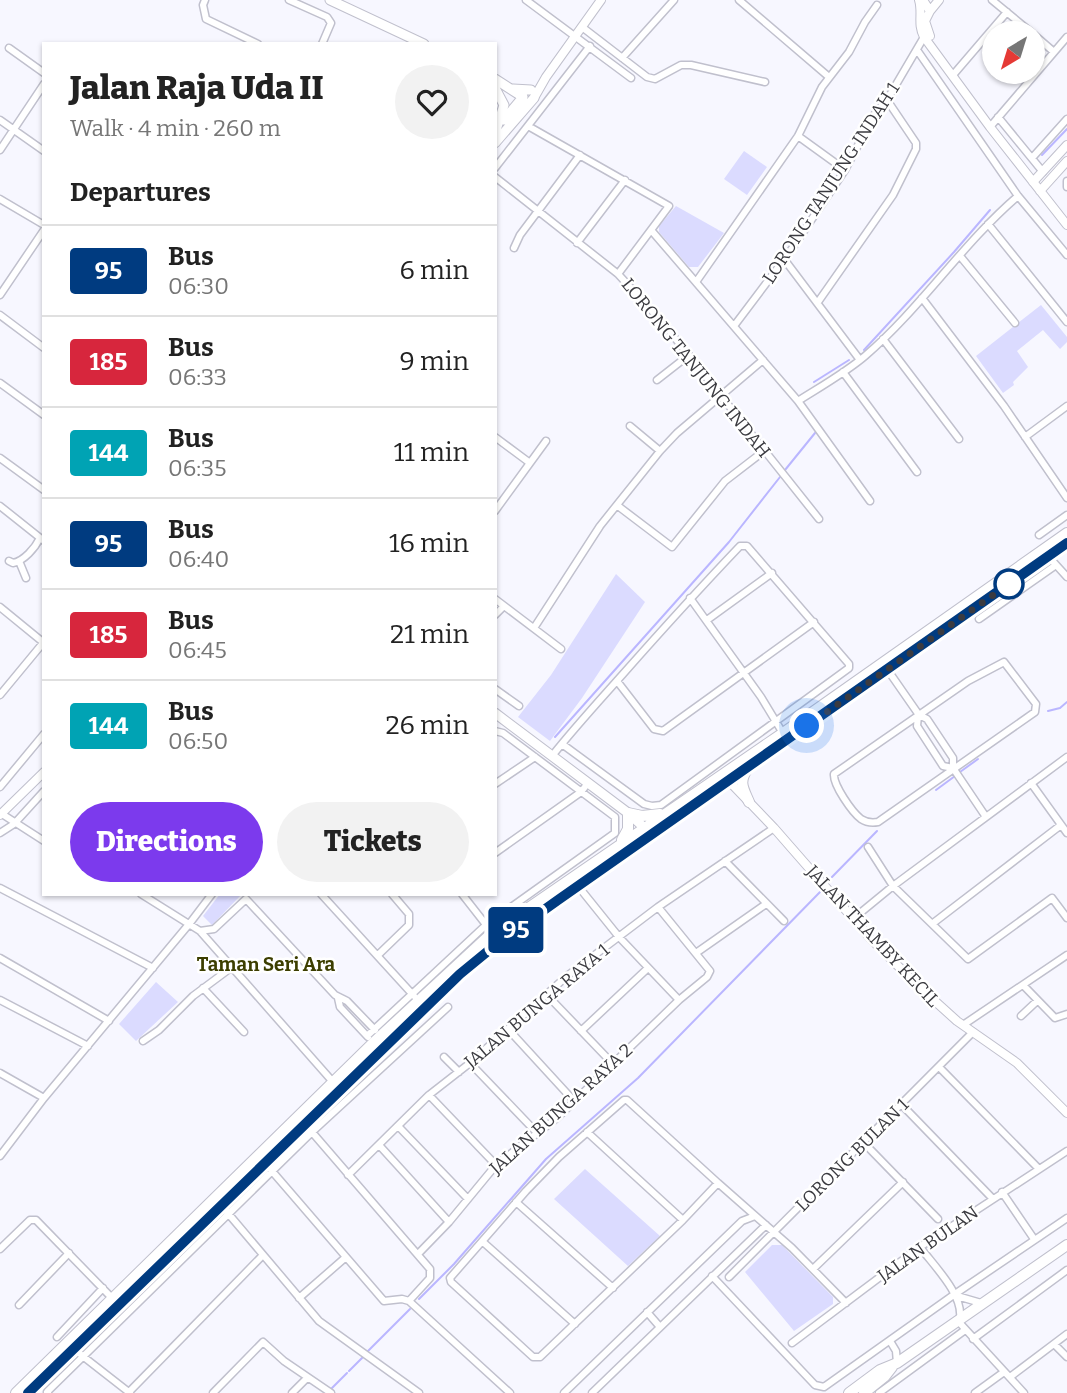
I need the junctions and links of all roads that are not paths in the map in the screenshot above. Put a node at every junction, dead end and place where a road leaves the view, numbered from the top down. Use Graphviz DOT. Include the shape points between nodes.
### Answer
graph roads {
  1 [pos="205,0"];
  2 [pos="289,0"];
  3 [pos="526,0"];
  4 [pos="601,0"];
  5 [pos="674,0"];
  6 [pos="738,0"];
  7 [pos="921,0"];
  8 [pos="939,0"];
  9 [pos="992,0"];
  10 [pos="333,1"];
  11 [pos="877,5"];
  12 [pos="930,11"];
  13 [pos="1007,12"];
  14 [pos="1018,21"];
  15 [pos="582,27"];
  16 [pos="575,35"];
  17 [pos="924,37"];
  18 [pos="1067,37"];
  19 [pos="246,41"];
  20 [pos="323,42"];
  21 [pos="421,42"];
  22 [pos="1045,44"];
  23 [pos="590,46"];
  24 [pos="9,48"];
  25 [pos="917,50"];
  26 [pos="1054,51"];
  27 [pos="622,58"];
  28 [pos="42,72"];
  29 [pos="953,75"];
  30 [pos="828,77"];
  31 [pos="631,78"];
  32 [pos="497,80"];
  33 [pos="765,82"];
  34 [pos="42,87"];
  35 [pos="497,89"];
  36 [pos="512,89"];
  37 [pos="497,92"];
  38 [pos="532,94"];
  39 [pos="521,100"];
  40 [pos="887,100"];
  41 [pos="998,117"];
  42 [pos="1067,119"];
  43 [pos="0,120"];
  44 [pos="515,120"];
  45 [pos="528,126"];
  46 [pos="497,127"];
  47 [pos="990,127"];
  48 [pos="497,129"];
  49 [pos="13,131"];
  50 [pos="798,136"];
  51 [pos="497,142"];
  52 [pos="1067,145"];
  53 [pos="0,150"];
  54 [pos="42,150"];
  55 [pos="580,155"];
  56 [pos="1032,158"];
  57 [pos="1067,161"];
  58 [pos="497,165"];
  59 [pos="845,170"];
  60 [pos="1043,172"];
  61 [pos="497,179"];
  62 [pos="625,180"];
  63 [pos="1067,181"];
  64 [pos="1033,183"];
  65 [pos="1067,187"];
  66 [pos="1040,191"];
  67 [pos="1018,196"];
  68 [pos="0,199"];
  69 [pos="538,211"];
  70 [pos="988,224"];
  71 [pos="1067,225"];
  72 [pos="42,226"];
  73 [pos="42,230"];
  74 [pos="651,230"];
  75 [pos="577,243"];
  76 [pos="514,248"];
  77 [pos="1067,255"];
  78 [pos="960,256"];
  79 [pos="784,259"];
  80 [pos="618,274"];
  81 [pos="697,283"];
  82 [pos="0,295"];
  83 [pos="922,298"];
  84 [pos="818,302"];
  85 [pos="0,315"];
  86 [pos="1067,322"];
  87 [pos="1015,323"];
  88 [pos="734,326"];
  89 [pos="883,339"];
  90 [pos="42,346"];
  91 [pos="689,355"];
  92 [pos="763,360"];
  93 [pos="860,360"];
  94 [pos="843,372"];
  95 [pos="657,380"];
  96 [pos="0,383"];
  97 [pos="721,396"];
  98 [pos="798,401"];
  99 [pos="1067,406"];
  100 [pos="42,414"];
  101 [pos="630,426"];
  102 [pos="1025,437"];
  103 [pos="497,438"];
  104 [pos="959,439"];
  105 [pos="546,440"];
  106 [pos="660,451"];
  107 [pos="764,451"];
  108 [pos="0,458"];
  109 [pos="530,463"];
  110 [pos="917,472"];
  111 [pos="42,489"];
  112 [pos="1067,498"];
  113 [pos="870,501"];
  114 [pos="0,506"];
  115 [pos="618,506"];
  116 [pos="497,508"];
  117 [pos="1067,515"];
  118 [pos="818,519"];
  119 [pos="1067,533"];
  120 [pos="1039,536"];
  121 [pos="42,539"];
  122 [pos="1067,543"];
  123 [pos="40,547"];
  124 [pos="1048,556"];
  125 [pos="9,561"];
  126 [pos="19,561"];
  127 [pos="1056,565"];
  128 [pos="772,573"];
  129 [pos="1067,577"];
  130 [pos="26,578"];
  131 [pos="690,598"];
  132 [pos="497,601"];
  133 [pos="504,606"];
  134 [pos="0,607"];
  135 [pos="497,613"];
  136 [pos="979,619"];
  137 [pos="707,620"];
  138 [pos="814,622"];
  139 [pos="534,628"];
  140 [pos="42,642"];
  141 [pos="42,644"];
  142 [pos="561,649"];
  143 [pos="887,669"];
  144 [pos="744,674"];
  145 [pos="617,681"];
  146 [pos="497,690"];
  147 [pos="0,695"];
  148 [pos="519,706"];
  149 [pos="497,714"];
  150 [pos="919,715"];
  151 [pos="777,721"];
  152 [pos="510,724"];
  153 [pos="499,732"];
  154 [pos="42,736"];
  155 [pos="785,736"];
  156 [pos="562,744"];
  157 [pos="552,756"];
  158 [pos="535,757"];
  159 [pos="1067,757"];
  160 [pos="751,765"];
  161 [pos="956,772"];
  162 [pos="42,774"];
  163 [pos="725,777"];
  164 [pos="497,783"];
  165 [pos="588,783"];
  166 [pos="1031,783"];
  167 [pos="0,787"];
  168 [pos="581,792"];
  169 [pos="42,793"];
  170 [pos="749,802"];
  171 [pos="628,813"];
  172 [pos="1,814"];
  173 [pos="664,814"];
  174 [pos="986,817"];
  175 [pos="14,824"];
  176 [pos="1061,825"];
  177 [pos="774,828"];
  178 [pos="648,831"];
  179 [pos="0,833"];
  180 [pos="1067,833"];
  181 [pos="618,838"];
  182 [pos="42,840"];
  183 [pos="868,847"];
  184 [pos="497,852"];
  185 [pos="725,861"];
  186 [pos="578,886"];
  187 [pos="893,886"];
  188 [pos="0,888"];
  189 [pos="144,896"];
  190 [pos="210,896"];
  191 [pos="323,896"];
  192 [pos="394,896"];
  193 [pos="464,896"];
  194 [pos="766,904"];
  195 [pos="658,907"];
  196 [pos="854,918"];
  197 [pos="1067,918"];
  198 [pos="784,921"];
  199 [pos="190,923"];
  200 [pos="932,924"];
  201 [pos="489,929"];
  202 [pos="200,931"];
  203 [pos="619,937"];
  204 [pos="696,953"];
  205 [pos="378,955"];
  206 [pos="1067,955"];
  207 [pos="0,958"];
  208 [pos="232,967"];
  209 [pos="153,968"];
  210 [pos="649,968"];
  211 [pos="456,970"];
  212 [pos="1023,985"];
  213 [pos="203,988"];
  214 [pos="546,995"];
  215 [pos="414,997"];
  216 [pos="0,1000"];
  217 [pos="679,1000"];
  218 [pos="1037,1001"];
  219 [pos="448,1007"];
  220 [pos="1067,1014"];
  221 [pos="1021,1016"];
  222 [pos="109,1021"];
  223 [pos="963,1026"];
  224 [pos="508,1029"];
  225 [pos="581,1031"];
  226 [pos="244,1032"];
  227 [pos="973,1032"];
  228 [pos="373,1036"];
  229 [pos="143,1041"];
  230 [pos="88,1046"];
  231 [pos="444,1057"];
  232 [pos="470,1063"];
  233 [pos="613,1064"];
  234 [pos="939,1067"];
  235 [pos="459,1072"];
  236 [pos="0,1073"];
  237 [pos="333,1082"];
  238 [pos="429,1095"];
  239 [pos="44,1098"];
  240 [pos="574,1101"];
  241 [pos="902,1105"];
  242 [pos="1067,1114"];
  243 [pos="398,1126"];
  244 [pos="309,1128"];
  245 [pos="587,1132"];
  246 [pos="538,1134"];
  247 [pos="864,1143"];
  248 [pos="379,1145"];
  249 [pos="1067,1151"];
  250 [pos="0,1156"];
  251 [pos="265,1163"];
  252 [pos="496,1165"];
  253 [pos="1039,1169"];
  254 [pos="273,1172"];
  255 [pos="348,1175"];
  256 [pos="903,1182"];
  257 [pos="718,1183"];
  258 [pos="1002,1192"];
  259 [pos="468,1199"];
  260 [pos="993,1199"];
  261 [pos="516,1202"];
  262 [pos="221,1205"];
  263 [pos="229,1215"];
  264 [pos="755,1216"];
  265 [pos="1067,1218"];
  266 [pos="938,1219"];
  267 [pos="683,1220"];
  268 [pos="449,1222"];
  269 [pos="766,1225"];
  270 [pos="775,1233"];
  271 [pos="1034,1239"];
  272 [pos="483,1242"];
  273 [pos="1067,1245"];
  274 [pos="920,1247"];
  275 [pos="0,1249"];
  276 [pos="69,1253"];
  277 [pos="418,1254"];
  278 [pos="263,1255"];
  279 [pos="346,1257"];
  280 [pos="813,1269"];
  281 [pos="1067,1270"];
  282 [pos="712,1276"];
  283 [pos="729,1278"];
  284 [pos="103,1288"];
  285 [pos="613,1288"];
  286 [pos="956,1295"];
  287 [pos="299,1297"];
  288 [pos="112,1298"];
  289 [pos="409,1301"];
  290 [pos="846,1303"];
  291 [pos="981,1303"];
  292 [pos="19,1305"];
  293 [pos="647,1312"];
  294 [pos="959,1319"];
  295 [pos="575,1324"];
  296 [pos="660,1326"];
  297 [pos="965,1330"];
  298 [pos="1067,1334"];
  299 [pos="57,1337"];
  300 [pos="974,1339"];
  301 [pos="890,1341"];
  302 [pos="792,1343"];
  303 [pos="1054,1344"];
  304 [pos="70,1346"];
  305 [pos="910,1354"];
  306 [pos="84,1357"];
  307 [pos="1067,1357"];
  308 [pos="894,1365"];
  309 [pos="1004,1371"];
  310 [pos="1010,1377"];
  311 [pos="307,1378"];
  312 [pos="503,1387"];
  313 [pos="47,1392"];
  314 [pos="130,1392"];
  315 [pos="16,1393"];
  316 [pos="28,1393"];
  317 [pos="213,1393"];
  318 [pos="292,1393"];
  319 [pos="331,1393"];
  320 [pos="419,1393"];
  321 [pos="497,1393"];
  322 [pos="510,1393"];
  323 [pos="564,1393"];
  324 [pos="592,1393"];
  325 [pos="849,1393"];
  326 [pos="864,1393"];
  327 [pos="879,1393"];
  328 [pos="975,1393"];
  329 [pos="1024,1393"];
  1 -- 19 [label="street" via="206,19"];
  2 -- 20 [label="street" via="327,17 331,23"];
  3 -- 16 [label="street"];
  4 -- 15 [label="street"];
  5 -- 27 [label="street"];
  6 -- 30 [label="street"];
  7 -- 12 [label="street"];
  7 -- 17 [label="street"];
  8 -- 12 [label="street"];
  9 -- 13 [label="street"];
  10 -- 21 [label="main road"];
  11 -- 30 [label="street"];
  12 -- 29 [label="street" via="926,31"];
  13 -- 14 [label="street"];
  13 -- 29 [label="street"];
  15 -- 16 [label="street"];
  15 -- 27 [label="street"];
  16 -- 23 [label="street"];
  16 -- 38 [label="street"];
  17 -- 25 [label="street, LORONG TANJUNG INDAH 1"];
  17 -- 29 [label="street"];
  18 -- 26 [label="street"];
  22 -- 26 [label="street"];
  23 -- 31 [label="street"];
  23 -- 45 [label="street"];
  24 -- 28 [label="street"];
  25 -- 40 [label="street, LORONG TANJUNG INDAH 1"];
  25 -- 67 [label="street"];
  26 -- 41 [label="street"];
  27 -- 33 [label="street" via="655,79 681,65 691,65"];
  29 -- 47 [label="street"];
  30 -- 50 [label="street"];
  32 -- 36 [label="main road"];
  34 -- 49 [label="street"];
  35 -- 39 [label="main road"];
  36 -- 38 [label="main road"];
  36 -- 39 [label="main road"];
  37 -- 46 [label="main road" via="504,105"];
  38 -- 39 [label="main road"];
  38 -- 44 [label="main road"];
  39 -- 44 [label="main road"];
  39 -- 48 [label="main road"];
  40 -- 59 [label="street, LORONG TANJUNG INDAH 1"];
  40 -- 84 [label="street" via="916,149 893,195"];
  41 -- 47 [label="street"];
  41 -- 56 [label="street"];
  42 -- 56 [label="street"];
  43 -- 49 [label="street"];
  44 -- 51 [label="main road"];
  45 -- 55 [label="street"];
  45 -- 58 [label="street"];
  47 -- 64 [label="street"];
  49 -- 53 [label="street"];
  49 -- 54 [label="street"];
  50 -- 59 [label="street"];
  50 -- 81 [label="street"];
  52 -- 60 [label="street"];
  55 -- 62 [label="street"];
  55 -- 69 [label="street"];
  56 -- 60 [label="street"];
  57 -- 66 [label="street"];
  59 -- 79 [label="street, LORONG TANJUNG INDAH 1"];
  60 -- 64 [label="street"];
  61 -- 69 [label="street, LORONG TANJUNG INDAH"];
  62 -- 74 [label="street" via="669,206"];
  62 -- 75 [label="street"];
  63 -- 65 [label="street"];
  64 -- 66 [label="street"];
  66 -- 71 [label="street"];
  67 -- 70 [label="street"];
  67 -- 77 [label="street"];
  68 -- 72 [label="street"];
  69 -- 75 [label="street, LORONG TANJUNG INDAH"];
  69 -- 76 [label="street"];
  70 -- 78 [label="street"];
  70 -- 86 [label="street"];
  73 -- 82 [label="street"];
  74 -- 80 [label="street"];
  74 -- 81 [label="street"];
  75 -- 80 [label="street, LORONG TANJUNG INDAH"];
  78 -- 83 [label="street"];
  78 -- 87 [label="street"];
  79 -- 84 [label="street"];
  79 -- 88 [label="street, LORONG TANJUNG INDAH 1"];
  80 -- 91 [label="street, LORONG TANJUNG INDAH"];
  81 -- 88 [label="street"];
  83 -- 89 [label="street"];
  83 -- 102 [label="street"];
  84 -- 93 [label="street"];
  85 -- 90 [label="street"];
  88 -- 92 [label="street"];
  89 -- 93 [label="street"];
  89 -- 104 [label="street"];
  91 -- 95 [label="street"];
  91 -- 97 [label="street, LORONG TANJUNG INDAH"];
  92 -- 97 [label="street"];
  92 -- 98 [label="street"];
  93 -- 94 [label="street"];
  94 -- 98 [label="street"];
  94 -- 110 [label="street"];
  96 -- 100 [label="street"];
  97 -- 106 [label="street"];
  97 -- 107 [label="street, LORONG TANJUNG INDAH"];
  98 -- 113 [label="street"];
  99 -- 102 [label="street"];
  101 -- 106 [label="street"];
  102 -- 112 [label="street"];
  103 -- 109 [label="street"];
  105 -- 109 [label="street"];
  106 -- 115 [label="street"];
  107 -- 115 [label="street" via="725,481 672,547"];
  107 -- 118 [label="street, LORONG TANJUNG INDAH"];
  108 -- 111 [label="street"];
  109 -- 116 [label="street"];
  114 -- 121 [label="street"];
  115 -- 139 [label="street"];
  117 -- 120 [label="street"];
  119 -- 155 [label="main road"];
  121 -- 123 [label="street"];
  122 -- 124 [label="main road"];
  123 -- 126 [label="street"];
  124 -- 127 [label="street"];
  124 -- 143 [label="main road"];
  125 -- 126 [label="street"];
  126 -- 130 [label="street"];
  127 -- 129 [label="street"];
  127 -- 136 [label="street"];
  128 -- 131 [label="street" via="747,546 740,545"];
  128 -- 137 [label="street"];
  128 -- 138 [label="street"];
  131 -- 137 [label="street"];
  131 -- 145 [label="street"];
  132 -- 133 [label="street"];
  133 -- 135 [label="street"];
  133 -- 139 [label="street"];
  134 -- 140 [label="street"];
  137 -- 144 [label="street"];
  138 -- 144 [label="street"];
  138 -- 151 [label="street" via="849,668"];
  139 -- 142 [label="street"];
  141 -- 147 [label="street"];
  143 -- 150 [label="street"];
  143 -- 155 [label="main road"];
  144 -- 145 [label="street" via="663,731 653,729"];
  144 -- 151 [label="street"];
  145 -- 156 [label="street"];
  146 -- 148 [label="street"];
  149 -- 152 [label="main road"];
  150 -- 161 [label="street" via="927,719 953,758"];
  150 -- 161 [label="street" via="918,726 930,746 943,766"];
  150 -- 161 [label="street" via="1004,662 1036,704 1035,712"];
  150 -- 161 [label="street" via="834,774 836,786 861,819 874,823"];
  151 -- 155 [label="street"];
  151 -- 156 [label="street" via="652,807"];
  152 -- 153 [label="street"];
  152 -- 157 [label="main road"];
  153 -- 158 [label="street"];
  154 -- 167 [label="street"];
  155 -- 160 [label="main road"];
  155 -- 163 [label="main road"];
  156 -- 157 [label="street"];
  157 -- 165 [label="main road"];
  158 -- 164 [label="street"];
  158 -- 168 [label="street"];
  159 -- 166 [label="street"];
  160 -- 163 [label="main road"];
  160 -- 170 [label="main road" via="741,786"];
  161 -- 174 [label="street"];
  162 -- 172 [label="street"];
  163 -- 170 [label="street, JALAN THAMBY KECIL"];
  163 -- 173 [label="main road"];
  163 -- 178 [label="main road"];
  165 -- 168 [label="street"];
  165 -- 171 [label="main road"];
  166 -- 174 [label="street"];
  166 -- 176 [label="street"];
  168 -- 181 [label="street" via="615,817"];
  168 -- 184 [label="street"];
  169 -- 175 [label="street"];
  170 -- 177 [label="street, JALAN THAMBY KECIL"];
  171 -- 173 [label="main road"];
  171 -- 178 [label="main road"];
  171 -- 181 [label="main road" via="628,830"];
  172 -- 175 [label="street"];
  173 -- 178 [label="main road"];
  174 -- 187 [label="street"];
  175 -- 179 [label="street"];
  175 -- 182 [label="street"];
  176 -- 180 [label="street"];
  176 -- 200 [label="street"];
  177 -- 185 [label="street, JALAN BUNGA RAYA 1"];
  177 -- 196 [label="street, JALAN THAMBY KECIL"];
  178 -- 181 [label="main road"];
  178 -- 186 [label="main road"];
  181 -- 201 [label="main road"];
  183 -- 187 [label="street"];
  185 -- 194 [label="street"];
  185 -- 195 [label="street, JALAN BUNGA RAYA 1"];
  186 -- 203 [label="street"];
  186 -- 211 [label="main road"];
  187 -- 196 [label="street"];
  187 -- 200 [label="street"];
  188 -- 209 [label="street"];
  189 -- 199 [label="street"];
  190 -- 199 [label="street"];
  191 -- 205 [label="street"];
  192 -- 205 [label="street" via="409,914 409,925"];
  193 -- 201 [label="street"];
  194 -- 198 [label="street"];
  194 -- 204 [label="street"];
  195 -- 203 [label="street, JALAN BUNGA RAYA 1"];
  195 -- 204 [label="street"];
  196 -- 223 [label="street, JALAN THAMBY KECIL"];
  197 -- 200 [label="street" via="1052,898 971,959"];
  199 -- 202 [label="street"];
  199 -- 209 [label="street"];
  201 -- 211 [label="main road"];
  201 -- 215 [label="street"];
  202 -- 208 [label="street"];
  202 -- 228 [label="street" via="214,929 246,899 338,998 347,1001"];
  203 -- 210 [label="street"];
  203 -- 214 [label="street, JALAN BUNGA RAYA 1"];
  204 -- 217 [label="street, JALAN BUNGA RAYA 2" via="710,971"];
  205 -- 215 [label="street"];
  206 -- 212 [label="street"];
  207 -- 222 [label="street"];
  208 -- 213 [label="street"];
  208 -- 237 [label="street"];
  209 -- 222 [label="street"];
  210 -- 217 [label="street"];
  210 -- 225 [label="street"];
  211 -- 215 [label="main road"];
  211 -- 244 [label="main road"];
  212 -- 218 [label="street"];
  212 -- 223 [label="street"];
  213 -- 226 [label="street"];
  213 -- 229 [label="street"];
  214 -- 224 [label="street, JALAN BUNGA RAYA 1"];
  214 -- 225 [label="street"];
  215 -- 228 [label="main road"];
  216 -- 230 [label="street"];
  217 -- 233 [label="street, JALAN BUNGA RAYA 2"];
  218 -- 220 [label="street" via="1055,1018"];
  218 -- 221 [label="street"];
  219 -- 244 [label="street"];
  222 -- 230 [label="street"];
  223 -- 227 [label="street, JALAN THAMBY KECIL"];
  224 -- 232 [label="street, JALAN BUNGA RAYA 1"];
  224 -- 240 [label="street"];
  225 -- 233 [label="street"];
  227 -- 234 [label="street, LORONG BULAN 1"];
  227 -- 242 [label="street, JALAN THAMBY KECIL" via="1017,1063"];
  228 -- 237 [label="main road"];
  230 -- 239 [label="street"];
  231 -- 235 [label="street"];
  232 -- 235 [label="street, JALAN BUNGA RAYA 1"];
  232 -- 246 [label="street"];
  233 -- 240 [label="street, JALAN BUNGA RAYA 2"];
  234 -- 241 [label="street, LORONG BULAN 1"];
  234 -- 253 [label="street"];
  235 -- 238 [label="street, JALAN BUNGA RAYA 1"];
  236 -- 239 [label="street"];
  237 -- 288 [label="main road"];
  238 -- 243 [label="street, JALAN BUNGA RAYA 1"];
  238 -- 252 [label="street"];
  239 -- 250 [label="street"];
  240 -- 246 [label="street, JALAN BUNGA RAYA 2"];
  241 -- 247 [label="street, LORONG BULAN 1"];
  241 -- 260 [label="street"];
  243 -- 248 [label="street, JALAN BUNGA RAYA 1"];
  243 -- 259 [label="street"];
  244 -- 251 [label="main road"];
  244 -- 254 [label="street"];
  244 -- 255 [label="street"];
  245 -- 257 [label="street" via="620,1101 627,1100"];
  245 -- 261 [label="street"];
  245 -- 267 [label="street"];
  246 -- 252 [label="street, JALAN BUNGA RAYA 2"];
  247 -- 256 [label="street"];
  247 -- 270 [label="street, LORONG BULAN 1"];
  248 -- 255 [label="street, JALAN BUNGA RAYA 1"];
  248 -- 268 [label="street"];
  249 -- 253 [label="street, JALAN BULAN"];
  251 -- 254 [label="street"];
  251 -- 262 [label="main road"];
  252 -- 259 [label="street, JALAN BUNGA RAYA 2"];
  253 -- 258 [label="street, JALAN BULAN"];
  254 -- 263 [label="street"];
  254 -- 279 [label="street"];
  255 -- 277 [label="street"];
  256 -- 266 [label="street"];
  256 -- 280 [label="street"];
  257 -- 264 [label="street"];
  257 -- 267 [label="street"];
  258 -- 260 [label="street, JALAN BULAN"];
  258 -- 271 [label="street"];
  259 -- 268 [label="street, JALAN BUNGA RAYA 2"];
  260 -- 274 [label="street, JALAN BULAN"];
  261 -- 272 [label="street"];
  261 -- 285 [label="street"];
  262 -- 263 [label="street"];
  262 -- 304 [label="main road"];
  263 -- 278 [label="street"];
  263 -- 306 [label="street"];
  264 -- 269 [label="street"];
  264 -- 293 [label="street" via="742,1221"];
  265 -- 271 [label="street"];
  267 -- 285 [label="street"];
  268 -- 277 [label="street, JALAN BUNGA RAYA 2"];
  269 -- 270 [label="street"];
  269 -- 282 [label="street"];
  270 -- 280 [label="street"];
  270 -- 283 [label="street, LORONG BULAN 1"];
  271 -- 286 [label="street"];
  272 -- 295 [label="street"];
  272 -- 295 [label="street" via="452,1274 451,1282 533,1357 540,1357"];
  273 -- 291 [label="main road"];
  274 -- 286 [label="street"];
  274 -- 290 [label="street, JALAN BULAN"];
  275 -- 276 [label="street" via="30,1220 36,1220"];
  276 -- 284 [label="street"];
  276 -- 292 [label="street"];
  277 -- 289 [label="street" via="430,1269 430,1278"];
  278 -- 287 [label="street"];
  278 -- 314 [label="street"];
  279 -- 287 [label="street"];
  279 -- 289 [label="street" via="384,1301"];
  280 -- 290 [label="street"];
  281 -- 300 [label="street"];
  282 -- 296 [label="street"];
  282 -- 301 [label="street" via="815,1385 831,1383"];
  284 -- 288 [label="street"];
  284 -- 299 [label="street"];
  285 -- 295 [label="street"];
  286 -- 291 [label="street"];
  286 -- 294 [label="street"];
  286 -- 301 [label="street"];
  287 -- 320 [label="street" via="327,1328"];
  288 -- 304 [label="main road"];
  289 -- 312 [label="street"];
  290 -- 302 [label="street, JALAN BULAN"];
  291 -- 294 [label="main road"];
  293 -- 296 [label="street"];
  293 -- 323 [label="street"];
  294 -- 297 [label="street"];
  294 -- 305 [label="main road"];
  296 -- 324 [label="street"];
  297 -- 300 [label="street"];
  297 -- 327 [label="street"];
  298 -- 303 [label="street"];
  300 -- 309 [label="street"];
  301 -- 305 [label="street"];
  301 -- 308 [label="street" via="896,1351"];
  303 -- 307 [label="street"];
  303 -- 310 [label="street"];
  304 -- 306 [label="street"];
  304 -- 315 [label="main road"];
  304 -- 316 [label="main road"];
  305 -- 308 [label="main road"];
  306 -- 313 [label="street"];
  306 -- 314 [label="street"];
  308 -- 325 [label="main road"];
  308 -- 326 [label="main road"];
  309 -- 310 [label="street"];
  309 -- 328 [label="street"];
  310 -- 329 [label="street"];
  311 -- 317 [label="street" via="263,1342"];
  311 -- 318 [label="street"];
  311 -- 319 [label="street"];
  312 -- 321 [label="street"];
  312 -- 322 [label="street"];
}
